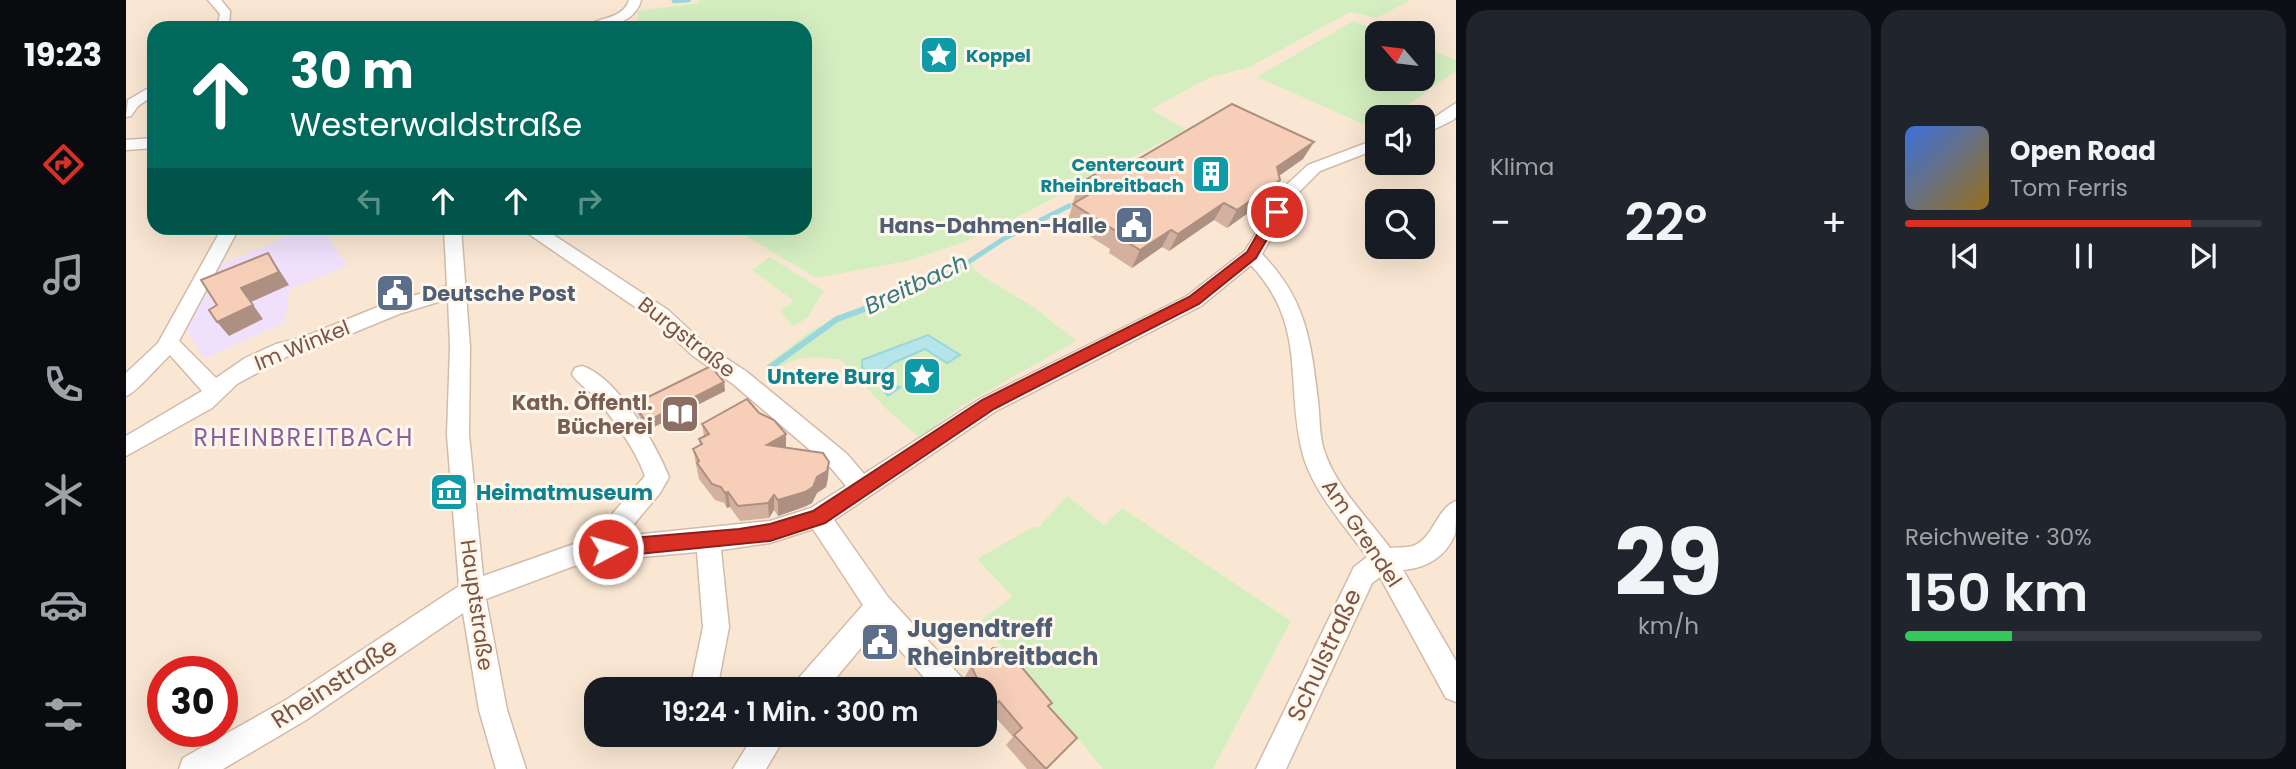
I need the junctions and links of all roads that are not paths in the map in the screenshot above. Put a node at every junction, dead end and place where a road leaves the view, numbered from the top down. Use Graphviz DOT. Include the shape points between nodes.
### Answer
graph roads {
  1 [pos="214,0"];
  2 [pos="635,0"];
  3 [pos="224,21"];
  4 [pos="608,21"];
  5 [pos="147,94"];
  6 [pos="1456,107"];
  7 [pos="126,113"];
  8 [pos="1435,124"];
  9 [pos="147,144"];
  10 [pos="126,145"];
  11 [pos="1365,148"];
  12 [pos="226,235"];
  13 [pos="453,235"];
  14 [pos="542,235"];
  15 [pos="1252,255"];
  16 [pos="456,290"];
  17 [pos="165,348"];
  18 [pos="582,374"];
  19 [pos="126,388"];
  20 [pos="218,392"];
  21 [pos="126,447"];
  22 [pos="863,489"];
  23 [pos="1456,512"];
  24 [pos="818,517"];
  25 [pos="708,539"];
  26 [pos="608,549"];
  27 [pos="1384,560"];
  28 [pos="472,592"];
  29 [pos="879,606"];
  30 [pos="707,677"];
  31 [pos="818,677"];
  32 [pos="942,677"];
  33 [pos="1456,688"];
  34 [pos="194,769"];
  35 [pos="511,769"];
  36 [pos="1271,769"];
  1 -- 3 [label="street" via="226,14"];
  2 -- 4 [label="street" via="634,8"];
  5 -- 7 [label="street"];
  6 -- 8 [label="street"];
  9 -- 10 [label="street"];
  11 -- 15 [label="street" via="1314,167 1290,191"];
  12 -- 17 [label="street"];
  13 -- 16 [label="street, Hauptstraße"];
  14 -- 22 [label="street, Burgstraße" via="661,315 839,461"];
  15 -- 22 [label="street, Rheinstraße" via="1194,301 988,405"];
  15 -- 27 [label="street, Am Grendel" via="1288,302 1301,341 1312,448 1323,476"];
  16 -- 20 [label="street, Im Winkel" via="283,349 230,379"];
  16 -- 28 [label="street, Hauptstraße" via="458,435"];
  17 -- 19 [label="street"];
  17 -- 20 [label="street" via="173,347 182,354"];
  18 -- 26 [label="street" via="590,376 614,404 657,477 612,532"];
  20 -- 21 [label="street, Im Winkel"];
  22 -- 24 [label="street, Rheinstraße"];
  23 -- 27 [label="street" via="1434,546 1417,557"];
  24 -- 25 [label="street, Rheinstraße" via="770,532"];
  24 -- 29 [label="street"];
  25 -- 26 [label="street, Rheinstraße"];
  25 -- 30 [label="street" via="716,627"];
  26 -- 28 [label="street, Rheinstraße" via="546,563"];
  27 -- 33 [label="street, Am Grendel"];
  27 -- 36 [label="street, Schulstraße" via="1363,575"];
  28 -- 34 [label="street, Rheinstraße" via="296,710"];
  28 -- 35 [label="street, Hauptstraße" via="493,710"];
  29 -- 31 [label="street"];
  29 -- 32 [label="street"];
}
